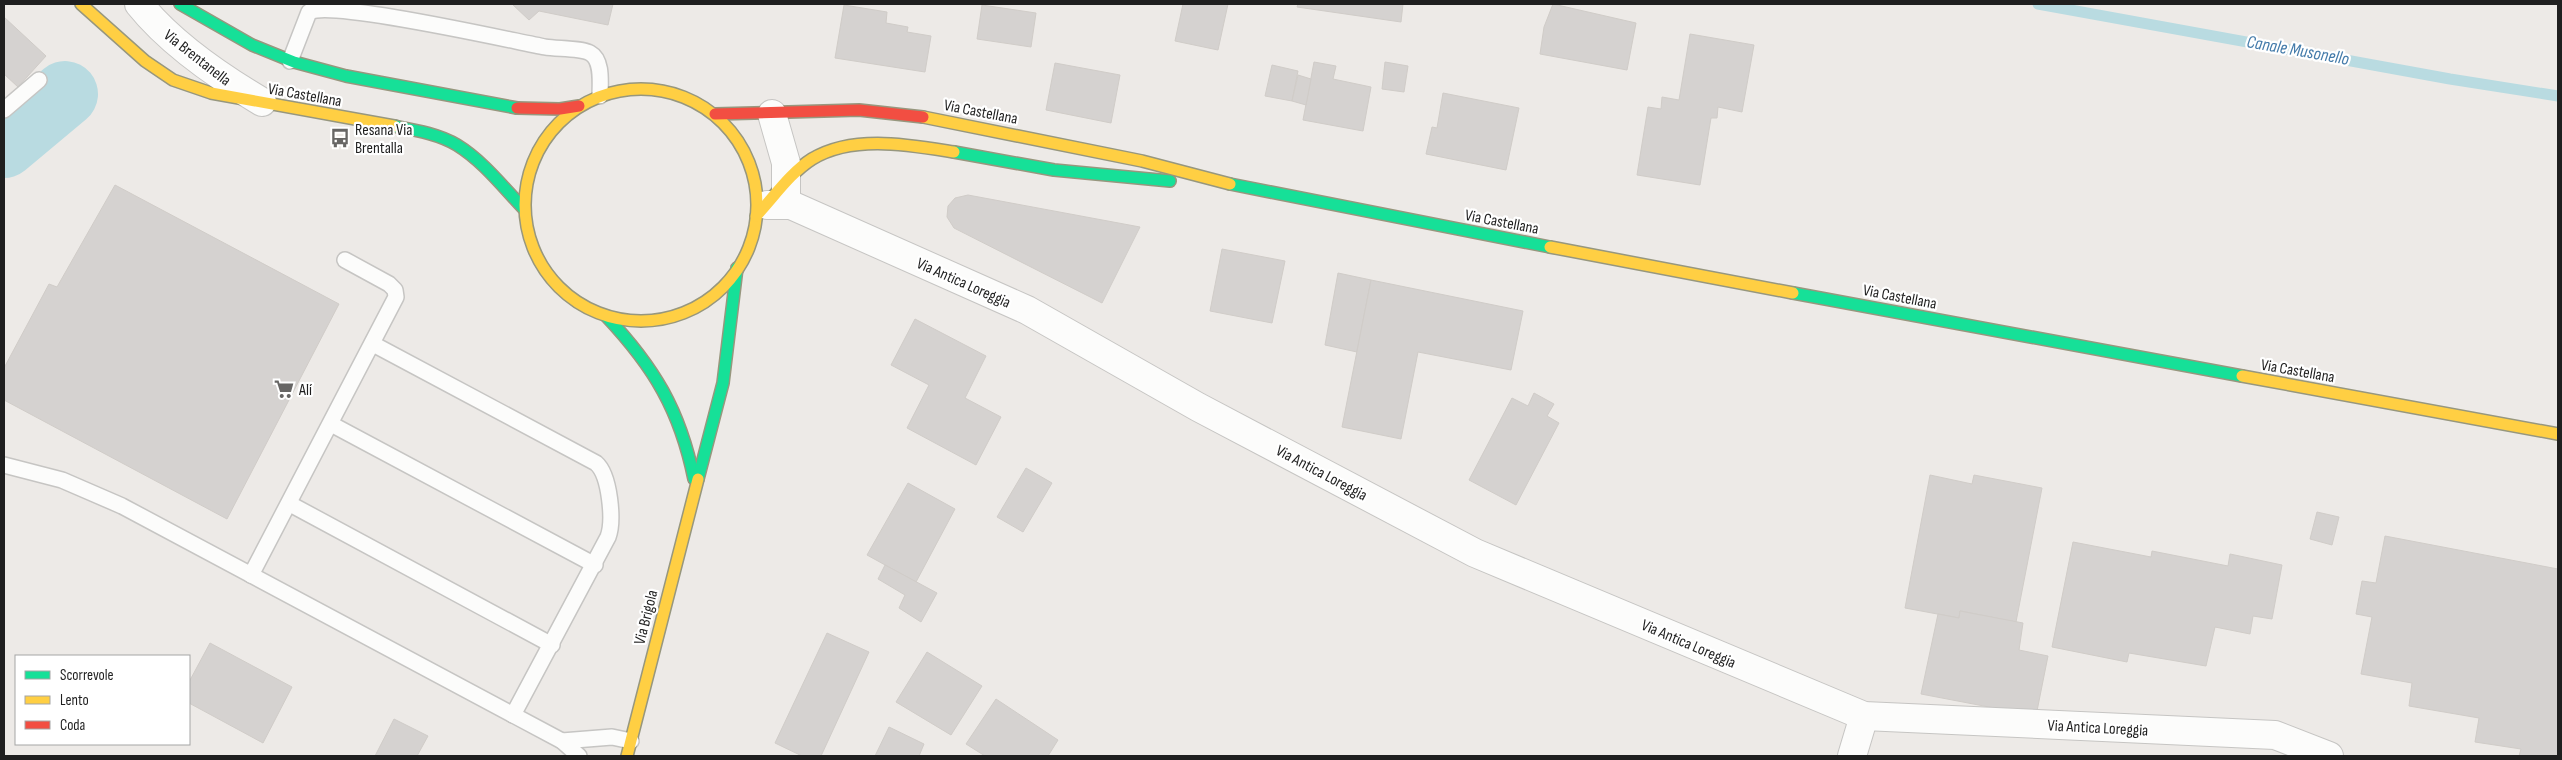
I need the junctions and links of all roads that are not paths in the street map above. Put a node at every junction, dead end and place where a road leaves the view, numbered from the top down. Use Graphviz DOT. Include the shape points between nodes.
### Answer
graph roads {
  1 [pos="81,4"];
  2 [pos="139,4"];
  3 [pos="190,7"];
  4 [pos="290,61"];
  5 [pos="39,80"];
  6 [pos="600,96"];
  7 [pos="262,102"];
  8 [pos="579,106"];
  9 [pos="4,110"];
  10 [pos="714,114"];
  11 [pos="772,114"];
  12 [pos="1236,186"];
  13 [pos="775,203"];
  14 [pos="524,209"];
  15 [pos="345,260"];
  16 [pos="737,268"];
  17 [pos="606,316"];
  18 [pos="373,344"];
  19 [pos="331,424"];
  20 [pos="2558,434"];
  21 [pos="4,465"];
  22 [pos="695,486"];
  23 [pos="290,504"];
  24 [pos="595,565"];
  25 [pos="251,575"];
  26 [pos="552,645"];
  27 [pos="513,715"];
  28 [pos="1864,716"];
  29 [pos="562,741"];
  30 [pos="631,741"];
  31 [pos="580,756"];
  32 [pos="627,756"];
  33 [pos="1852,756"];
  34 [pos="2329,756"];
  1 -- 7 [label="main road, Via Castellana" via="145,61 173,80 198,90"];
  2 -- 7 [label="street, Via Brentanella" via="155,23 214,71"];
  3 -- 4 [label="main road, Via Castellana" via="263,50"];
  4 -- 6 [label="lane" via="309,12 319,8 342,10 418,20 545,47 588,52 597,61"];
  4 -- 8 [label="main road, Via Castellana" via="500,104 548,110"];
  5 -- 9 [label="lane"];
  6 -- 8 [label="main road"];
  6 -- 10 [label="main road" via="648,88 680,95"];
  7 -- 14 [label="main road, Via Castellana" via="440,137 474,157"];
  8 -- 14 [label="main road" via="559,121 544,140 526,185"];
  10 -- 11 [label="main road, Via Castellana"];
  10 -- 13 [label="main road" via="731,131 743,150 752,171 756,193"];
  11 -- 12 [label="main road, Via Castellana" via="859,110 931,118 1142,161"];
  11 -- 13 [label="street" via="786,163"];
  12 -- 13 [label="main road, Via Castellana" via="1088,175 937,150 860,144 821,154 805,165"];
  12 -- 20 [label="main road, Via Castellana" via="1707,277"];
  13 -- 16 [label="main road"];
  13 -- 28 [label="street, Via Antica Loreggia" via="1027,310 1198,407 1475,553"];
  14 -- 17 [label="main road" via="536,256 549,277 566,294"];
  15 -- 18 [label="lane" via="395,290 394,302"];
  16 -- 17 [label="main road" via="714,295 673,316 644,320"];
  16 -- 22 [label="main road, Via Brigola" via="731,295 724,376"];
  17 -- 22 [label="main road, Via Brigola" via="637,348 675,408 685,434"];
  18 -- 19 [label="lane"];
  18 -- 24 [label="lane" via="599,465 608,492 611,528"];
  19 -- 23 [label="lane"];
  19 -- 24 [label="lane"];
  21 -- 25 [label="lane" via="56,479 105,498"];
  22 -- 30 [label="main road, Via Brigola"];
  23 -- 25 [label="lane"];
  23 -- 26 [label="lane"];
  24 -- 26 [label="lane"];
  25 -- 27 [label="lane"];
  26 -- 27 [label="lane"];
  27 -- 29 [label="lane"];
  28 -- 33 [label="street"];
  28 -- 34 [label="street, Via Antica Loreggia" via="2274,736"];
  29 -- 30 [label="lane" via="612,737"];
  29 -- 31 [label="lane"];
  30 -- 32 [label="main road, Via Brigola"];
}
